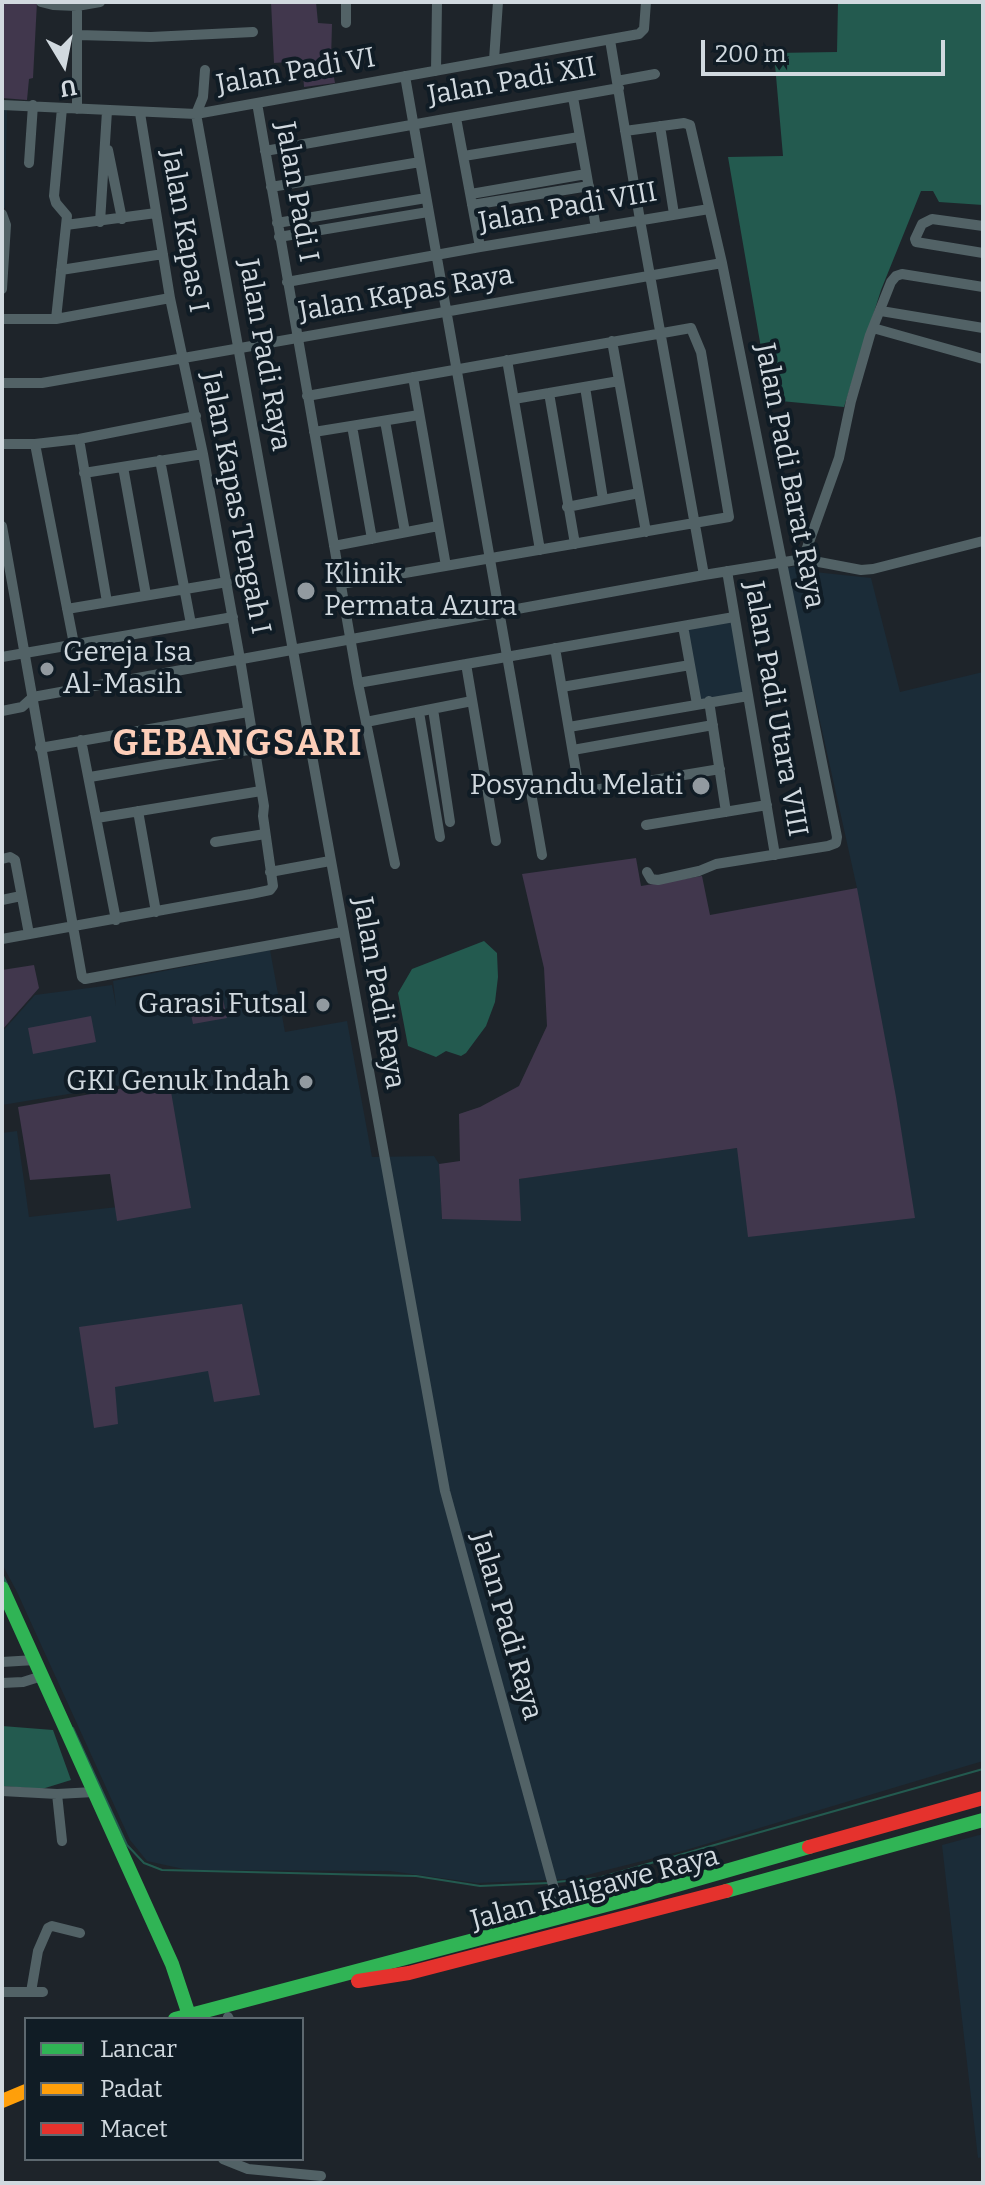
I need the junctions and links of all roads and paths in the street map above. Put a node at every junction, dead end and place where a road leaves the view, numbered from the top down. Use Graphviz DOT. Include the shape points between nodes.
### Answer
graph roads {
  1 [pos="41,2"];
  2 [pos="100,2"];
  3 [pos="346,2"];
  4 [pos="437,2"];
  5 [pos="498,2"];
  6 [pos="646,2"];
  7 [pos="77,6"];
  8 [pos="346,23"];
  9 [pos="253,32"];
  10 [pos="78,35"];
  11 [pos="610,40"];
  12 [pos="494,60"];
  13 [pos="205,70"];
  14 [pos="436,71"];
  15 [pos="655,74"];
  16 [pos="405,76"];
  17 [pos="618,84"];
  18 [pos="573,97"];
  19 [pos="257,103"];
  20 [pos="2,105"];
  21 [pos="33,105"];
  22 [pos="62,108"];
  23 [pos="77,109"];
  24 [pos="107,111"];
  25 [pos="140,113"];
  26 [pos="196,114"];
  27 [pos="456,118"];
  28 [pos="413,123"];
  29 [pos="660,126"];
  30 [pos="625,131"];
  31 [pos="106,136"];
  32 [pos="579,137"];
  33 [pos="265,151"];
  34 [pos="464,156"];
  35 [pos="420,162"];
  36 [pos="29,163"];
  37 [pos="586,174"];
  38 [pos="589,186"];
  39 [pos="271,187"];
  40 [pos="426,198"];
  41 [pos="471,199"];
  42 [pos="709,209"];
  43 [pos="428,212"];
  44 [pos="156,213"];
  45 [pos="2,214"];
  46 [pos="674,214"];
  47 [pos="122,219"];
  48 [pos="640,220"];
  49 [pos="100,222"];
  50 [pos="277,223"];
  51 [pos="66,225"];
  52 [pos="983,226"];
  53 [pos="596,228"];
  54 [pos="279,237"];
  55 [pos="480,247"];
  56 [pos="983,253"];
  57 [pos="163,254"];
  58 [pos="436,255"];
  59 [pos="722,263"];
  60 [pos="61,270"];
  61 [pos="650,275"];
  62 [pos="287,282"];
  63 [pos="983,287"];
  64 [pos="2,289"];
  65 [pos="170,298"];
  66 [pos="447,311"];
  67 [pos="881,311"];
  68 [pos="2,319"];
  69 [pos="56,319"];
  70 [pos="873,328"];
  71 [pos="983,328"];
  72 [pos="661,333"];
  73 [pos="297,337"];
  74 [pos="612,341"];
  75 [pos="239,347"];
  76 [pos="183,357"];
  77 [pos="983,359"];
  78 [pos="507,360"];
  79 [pos="458,369"];
  80 [pos="413,377"];
  81 [pos="619,381"];
  82 [pos="2,383"];
  83 [pos="585,387"];
  84 [pos="549,393"];
  85 [pos="307,396"];
  86 [pos="514,399"];
  87 [pos="419,415"];
  88 [pos="196,416"];
  89 [pos="385,421"];
  90 [pos="352,426"];
  91 [pos="314,432"];
  92 [pos="79,439"];
  93 [pos="2,444"];
  94 [pos="35,444"];
  95 [pos="203,454"];
  96 [pos="160,460"];
  97 [pos="123,467"];
  98 [pos="84,473"];
  99 [pos="639,493"];
  100 [pos="603,499"];
  101 [pos="567,507"];
  102 [pos="695,524"];
  103 [pos="2,526"];
  104 [pos="438,526"];
  105 [pos="405,532"];
  106 [pos="646,532"];
  107 [pos="372,539"];
  108 [pos="983,541"];
  109 [pos="575,544"];
  110 [pos="334,546"];
  111 [pos="540,550"];
  112 [pos="5,558"];
  113 [pos="490,559"];
  114 [pos="791,561"];
  115 [pos="446,566"];
  116 [pos="727,571"];
  117 [pos="704,575"];
  118 [pos="227,582"];
  119 [pos="341,584"];
  120 [pos="183,588"];
  121 [pos="146,595"];
  122 [pos="107,602"];
  123 [pos="67,609"];
  124 [pos="501,611"];
  125 [pos="233,617"];
  126 [pos="734,617"];
  127 [pos="191,624"];
  128 [pos="683,626"];
  129 [pos="352,638"];
  130 [pos="74,644"];
  131 [pos="555,648"];
  132 [pos="291,649"];
  133 [pos="25,652"];
  134 [pos="2,657"];
  135 [pos="509,657"];
  136 [pos="240,659"];
  137 [pos="466,664"];
  138 [pos="690,665"];
  139 [pos="358,683"];
  140 [pos="562,687"];
  141 [pos="748,696"];
  142 [pos="33,697"];
  143 [pos="472,701"];
  144 [pos="709,701"];
  145 [pos="697,704"];
  146 [pos="433,709"];
  147 [pos="2,711"];
  148 [pos="248,712"];
  149 [pos="419,712"];
  150 [pos="366,722"];
  151 [pos="713,725"];
  152 [pos="569,727"];
  153 [pos="81,740"];
  154 [pos="40,748"];
  155 [pos="254,749"];
  156 [pos="573,750"];
  157 [pos="441,766"];
  158 [pos="428,768"];
  159 [pos="720,769"];
  160 [pos="90,777"];
  161 [pos="261,791"];
  162 [pos="767,805"];
  163 [pos="138,811"];
  164 [pos="726,812"];
  165 [pos="97,818"];
  166 [pos="450,822"];
  167 [pos="646,825"];
  168 [pos="265,834"];
  169 [pos="440,837"];
  170 [pos="837,837"];
  171 [pos="496,841"];
  172 [pos="215,842"];
  173 [pos="542,855"];
  174 [pos="775,855"];
  175 [pos="6,858"];
  176 [pos="330,861"];
  177 [pos="395,864"];
  178 [pos="270,872"];
  179 [pos="647,872"];
  180 [pos="21,896"];
  181 [pos="2,900"];
  182 [pos="156,912"];
  183 [pos="116,920"];
  184 [pos="71,926"];
  185 [pos="342,932"];
  186 [pos="29,934"];
  187 [pos="2,939"];
  188 [pos="2,1588"];
  189 [pos="35,1660"];
  190 [pos="2,1662"];
  191 [pos="42,1676"];
  192 [pos="2,1683"];
  193 [pos="983,1789"];
  194 [pos="2,1791"];
  195 [pos="94,1792"];
  196 [pos="57,1794"];
  197 [pos="983,1798"];
  198 [pos="983,1807"];
  199 [pos="983,1820"];
  200 [pos="62,1841"];
  201 [pos="625,1900"];
  202 [pos="562,1920"];
  203 [pos="80,1933"];
  204 [pos="358,1981"];
  205 [pos="2,1992"];
  206 [pos="182,2017"];
  207 [pos="230,2017"];
  208 [pos="24,2079"];
  209 [pos="2,2088"];
  210 [pos="24,2092"];
  211 [pos="2,2101"];
  212 [pos="248,2164"];
  213 [pos="321,2176"];
  1 -- 7 [label="street"];
  2 -- 7 [label="street"];
  3 -- 8 [label="street"];
  4 -- 14 [label="street"];
  5 -- 12 [label="street"];
  6 -- 11 [label="street, Jalan Padi VI" via="642,32"];
  7 -- 10 [label="street"];
  9 -- 10 [label="street"];
  10 -- 23 [label="street"];
  11 -- 12 [label="street, Jalan Padi VI"];
  11 -- 17 [label="street"];
  12 -- 14 [label="street, Jalan Padi VI"];
  13 -- 26 [label="street"];
  14 -- 16 [label="street, Jalan Padi VI"];
  15 -- 17 [label="street, Jalan Padi XII"];
  16 -- 19 [label="street, Jalan Padi VI"];
  16 -- 28 [label="street"];
  17 -- 18 [label="street, Jalan Padi XII"];
  17 -- 30 [label="street"];
  18 -- 27 [label="street, Jalan Padi XII"];
  18 -- 32 [label="street"];
  19 -- 26 [label="street, Jalan Padi VI"];
  19 -- 33 [label="street, Jalan Padi I"];
  20 -- 21 [label="street, Jalan Padi VI"];
  21 -- 22 [label="street, Jalan Padi VI"];
  21 -- 36 [label="street"];
  22 -- 23 [label="street, Jalan Padi VI"];
  22 -- 51 [label="street" via="54,196 65,212"];
  23 -- 24 [label="street, Jalan Padi VI"];
  24 -- 25 [label="street, Jalan Padi VI"];
  24 -- 31 [label="street"];
  25 -- 26 [label="street, Jalan Padi VI"];
  25 -- 44 [label="street, Jalan Kapas I"];
  26 -- 75 [label="street, Jalan Padi Raya"];
  27 -- 28 [label="street, Jalan Padi XII"];
  27 -- 34 [label="street"];
  28 -- 33 [label="street, Jalan Padi XII"];
  28 -- 35 [label="street"];
  29 -- 30 [label="street"];
  29 -- 42 [label="street, Jalan Padi Barat Raya" via="690,125"];
  29 -- 46 [label="street"];
  30 -- 48 [label="street"];
  31 -- 47 [label="street"];
  31 -- 49 [label="street"];
  32 -- 34 [label="street"];
  32 -- 37 [label="street"];
  33 -- 39 [label="street, Jalan Padi I"];
  34 -- 41 [label="street"];
  35 -- 39 [label="street"];
  35 -- 40 [label="street"];
  37 -- 38 [label="street"];
  37 -- 41 [label="street"];
  38 -- 41 [label="street"];
  38 -- 53 [label="street"];
  39 -- 50 [label="street, Jalan Padi I"];
  40 -- 43 [label="street"];
  40 -- 50 [label="street"];
  41 -- 55 [label="street"];
  42 -- 46 [label="street, Jalan Padi VIII"];
  42 -- 59 [label="street, Jalan Padi Barat Raya"];
  43 -- 54 [label="street"];
  43 -- 58 [label="street"];
  44 -- 47 [label="street"];
  44 -- 57 [label="street, Jalan Kapas I"];
  45 -- 64 [label="street"];
  46 -- 48 [label="street, Jalan Padi VIII"];
  47 -- 49 [label="street"];
  48 -- 53 [label="street, Jalan Padi VIII"];
  48 -- 61 [label="street"];
  49 -- 51 [label="street"];
  50 -- 54 [label="street, Jalan Padi I"];
  51 -- 60 [label="street"];
  52 -- 56 [label="street" via="932,219 919,229 916,242"];
  53 -- 55 [label="street, Jalan Padi VIII"];
  54 -- 62 [label="street, Jalan Padi I"];
  55 -- 58 [label="street, Jalan Padi VIII"];
  57 -- 60 [label="street"];
  57 -- 65 [label="street, Jalan Kapas I"];
  58 -- 62 [label="street, Jalan Padi VIII"];
  58 -- 66 [label="street"];
  59 -- 61 [label="street, Jalan Kapas Raya"];
  59 -- 114 [label="street, Jalan Padi Barat Raya"];
  60 -- 69 [label="street"];
  61 -- 66 [label="street, Jalan Kapas Raya"];
  61 -- 72 [label="street"];
  62 -- 73 [label="street, Jalan Padi I"];
  63 -- 67 [label="street" via="902,274 891,282"];
  65 -- 69 [label="street"];
  65 -- 76 [label="street, Jalan Kapas I"];
  66 -- 73 [label="street, Jalan Kapas Raya"];
  66 -- 79 [label="street"];
  67 -- 70 [label="street"];
  67 -- 71 [label="street"];
  68 -- 69 [label="street"];
  70 -- 77 [label="street"];
  70 -- 114 [label="street" via="839,458"];
  72 -- 74 [label="street"];
  72 -- 102 [label="street"];
  72 -- 102 [label="street" via="691,328 701,352 729,517"];
  73 -- 75 [label="street, Jalan Kapas Raya"];
  73 -- 85 [label="street, Jalan Padi I"];
  74 -- 78 [label="street"];
  74 -- 81 [label="street"];
  75 -- 76 [label="street, Jalan Kapas Raya"];
  75 -- 132 [label="street, Jalan Padi Raya"];
  76 -- 82 [label="street, Jalan Kapas Raya" via="42,383"];
  76 -- 88 [label="street, Jalan Kapas Tengah I"];
  78 -- 79 [label="street"];
  78 -- 86 [label="street"];
  79 -- 80 [label="street"];
  79 -- 113 [label="street"];
  80 -- 85 [label="street"];
  80 -- 87 [label="street"];
  81 -- 83 [label="street"];
  81 -- 99 [label="street"];
  83 -- 84 [label="street"];
  83 -- 100 [label="street"];
  84 -- 86 [label="street"];
  84 -- 101 [label="street"];
  85 -- 91 [label="street, Jalan Padi I"];
  86 -- 111 [label="street"];
  87 -- 89 [label="street"];
  87 -- 104 [label="street"];
  88 -- 92 [label="street"];
  88 -- 95 [label="street, Jalan Kapas Tengah I"];
  89 -- 90 [label="street"];
  89 -- 105 [label="street"];
  90 -- 91 [label="street"];
  90 -- 107 [label="street"];
  91 -- 110 [label="street, Jalan Padi I"];
  92 -- 94 [label="street"];
  92 -- 98 [label="street"];
  93 -- 94 [label="street"];
  94 -- 123 [label="street"];
  95 -- 96 [label="street"];
  95 -- 118 [label="street, Jalan Kapas Tengah I"];
  96 -- 97 [label="street"];
  96 -- 120 [label="street"];
  97 -- 98 [label="street"];
  97 -- 121 [label="street"];
  98 -- 122 [label="street"];
  99 -- 100 [label="street"];
  99 -- 106 [label="street"];
  100 -- 101 [label="street"];
  101 -- 109 [label="street"];
  102 -- 106 [label="street"];
  102 -- 117 [label="street"];
  103 -- 112 [label="street"];
  104 -- 105 [label="street"];
  104 -- 115 [label="street"];
  105 -- 107 [label="street"];
  106 -- 109 [label="street"];
  107 -- 110 [label="street"];
  108 -- 114 [label="street" via="873,569"];
  109 -- 111 [label="street"];
  110 -- 119 [label="street, Jalan Padi I"];
  111 -- 113 [label="street"];
  112 -- 133 [label="street"];
  113 -- 115 [label="street"];
  113 -- 124 [label="street"];
  114 -- 116 [label="street"];
  114 -- 170 [label="street, Jalan Padi Barat Raya"];
  115 -- 119 [label="street"];
  116 -- 117 [label="street"];
  116 -- 126 [label="street, Jalan Padi Utara VIII"];
  117 -- 124 [label="street"];
  118 -- 120 [label="street"];
  118 -- 125 [label="street, Jalan Kapas Tengah I"];
  119 -- 129 [label="street, Jalan Padi I"];
  120 -- 121 [label="street"];
  120 -- 127 [label="street"];
  121 -- 122 [label="street"];
  122 -- 123 [label="street"];
  123 -- 130 [label="street"];
  124 -- 129 [label="street"];
  124 -- 135 [label="street"];
  125 -- 127 [label="street"];
  125 -- 136 [label="street, Jalan Kapas Tengah I"];
  126 -- 128 [label="street"];
  126 -- 141 [label="street, Jalan Padi Utara VIII"];
  127 -- 130 [label="street"];
  128 -- 131 [label="street"];
  128 -- 138 [label="street"];
  129 -- 132 [label="street"];
  129 -- 139 [label="street, Jalan Padi I"];
  130 -- 133 [label="street"];
  131 -- 135 [label="street"];
  131 -- 140 [label="street"];
  132 -- 136 [label="street"];
  132 -- 176 [label="street, Jalan Padi Raya"];
  133 -- 134 [label="street"];
  133 -- 142 [label="street"];
  135 -- 137 [label="street"];
  135 -- 173 [label="street"];
  136 -- 142 [label="street"];
  136 -- 148 [label="street, Jalan Kapas Tengah I"];
  137 -- 139 [label="street"];
  137 -- 143 [label="street"];
  138 -- 140 [label="street"];
  138 -- 145 [label="street"];
  139 -- 150 [label="street, Jalan Padi I"];
  140 -- 152 [label="street"];
  141 -- 144 [label="street"];
  141 -- 162 [label="street, Jalan Padi Utara VIII"];
  142 -- 147 [label="street" via="22,707"];
  142 -- 154 [label="street"];
  143 -- 146 [label="street"];
  143 -- 171 [label="street"];
  144 -- 145 [label="street"];
  144 -- 151 [label="street"];
  145 -- 152 [label="street"];
  146 -- 149 [label="street"];
  146 -- 157 [label="street"];
  148 -- 153 [label="street"];
  148 -- 155 [label="street, Jalan Kapas Tengah I"];
  149 -- 150 [label="street"];
  149 -- 158 [label="street"];
  150 -- 177 [label="street, Jalan Padi I"];
  151 -- 156 [label="street"];
  151 -- 159 [label="street"];
  152 -- 156 [label="street"];
  153 -- 154 [label="street"];
  153 -- 160 [label="street"];
  154 -- 184 [label="street"];
  155 -- 160 [label="street"];
  155 -- 161 [label="street, Jalan Kapas Tengah I"];
  156 -- 159 [label="street" via="579,789 585,792"];
  157 -- 158 [label="street"];
  157 -- 166 [label="street"];
  158 -- 169 [label="street"];
  159 -- 164 [label="street"];
  160 -- 165 [label="street"];
  161 -- 163 [label="street"];
  161 -- 168 [label="street, Jalan Kapas Tengah I"];
  162 -- 164 [label="street"];
  162 -- 174 [label="street, Jalan Padi Utara VIII"];
  163 -- 165 [label="street"];
  163 -- 182 [label="street"];
  164 -- 167 [label="street"];
  165 -- 183 [label="street"];
  168 -- 172 [label="street"];
  168 -- 178 [label="street, Jalan Kapas Tengah I"];
  170 -- 174 [label="street, Jalan Padi Utara VIII" via="828,846"];
  174 -- 179 [label="street, Jalan Padi Utara VIII" via="658,880"];
  175 -- 180 [label="street" via="15,860"];
  176 -- 178 [label="street"];
  176 -- 185 [label="street, Jalan Padi Raya"];
  178 -- 182 [label="street, Jalan Kapas Tengah I" via="270,890"];
  180 -- 181 [label="street"];
  180 -- 186 [label="street"];
  182 -- 183 [label="street"];
  183 -- 184 [label="street"];
  184 -- 185 [label="street" via="83,978"];
  184 -- 186 [label="street"];
  185 -- 202 [label="street, Jalan Padi Raya" via="445,1491"];
  186 -- 187 [label="street"];
  188 -- 189 [label="main road"];
  189 -- 190 [label="street"];
  189 -- 191 [label="main road"];
  191 -- 192 [label="street"];
  191 -- 195 [label="main road"];
  193 -- 201 [label="main road" via="678,1872 654,1880"];
  194 -- 196 [label="street"];
  195 -- 196 [label="street"];
  195 -- 206 [label="main road" via="172,1964"];
  196 -- 200 [label="street"];
  197 -- 201 [label="main road, Jalan Kaligawe Raya"];
  198 -- 202 [label="main road, Jalan Kaligawe Raya"];
  199 -- 204 [label="main road" via="409,1973"];
  201 -- 202 [label="main road, Jalan Kaligawe Raya"];
  202 -- 204 [label="main road, Jalan Kaligawe Raya"];
  202 -- 206 [label="main road"];
  203 -- 205 [label="street" via="48,1928 38,1951 37,1992"];
  204 -- 207 [label="main road, Jalan Kaligawe Raya"];
  208 -- 209 [label="main road"];
  210 -- 211 [label="main road"];
  212 -- 213 [label="street"];
}
